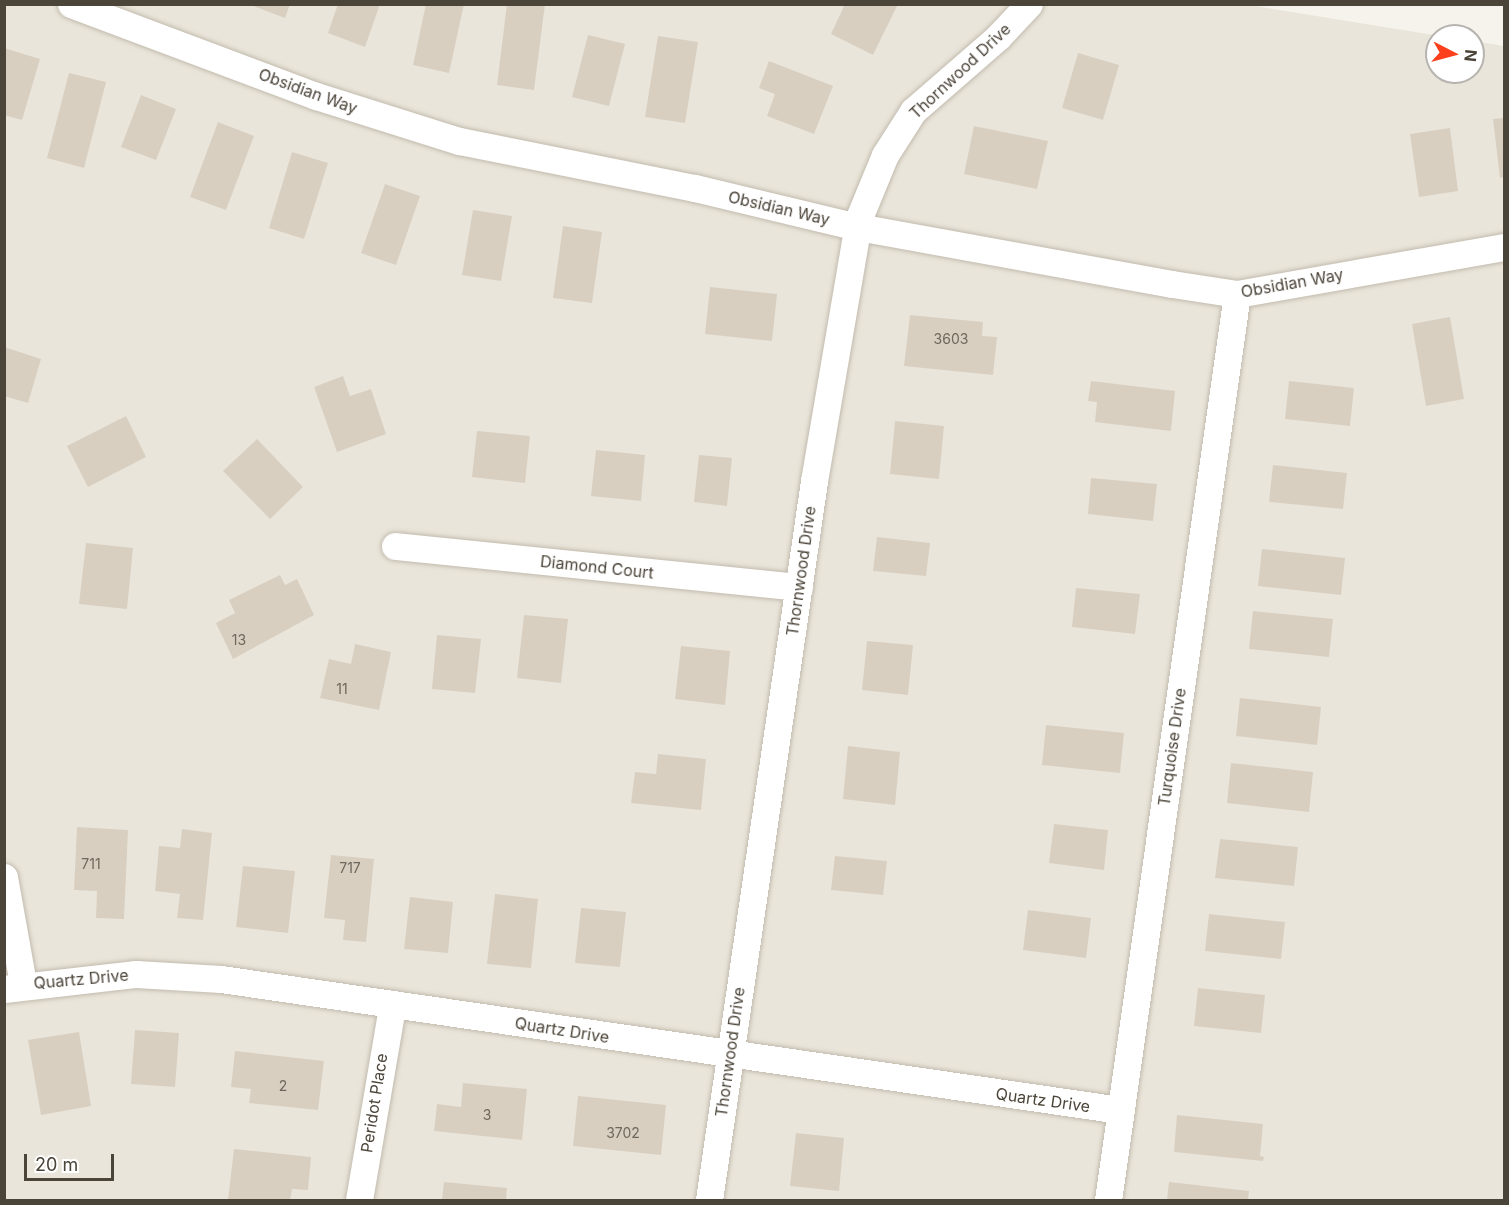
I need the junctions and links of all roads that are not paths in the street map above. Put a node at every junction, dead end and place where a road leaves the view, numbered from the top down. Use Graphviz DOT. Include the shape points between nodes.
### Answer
graph roads {
  1 [pos="71,4"];
  2 [pos="1029,4"];
  3 [pos="858,227"];
  4 [pos="1504,247"];
  5 [pos="1237,294"];
  6 [pos="395,546"];
  7 [pos="799,587"];
  8 [pos="4,877"];
  9 [pos="14,986"];
  10 [pos="392,1006"];
  11 [pos="730,1055"];
  12 [pos="1120,1110"];
  13 [pos="359,1200"];
  14 [pos="709,1200"];
  15 [pos="1108,1200"];
  1 -- 3 [label="street, Obsidian Way" via="316,96 459,141"];
  2 -- 3 [label="street, Thornwood Drive" via="998,37 913,111 868,189"];
  3 -- 5 [label="street, Obsidian Way"];
  3 -- 7 [label="street, Thornwood Drive"];
  4 -- 5 [label="street, Obsidian Way"];
  5 -- 12 [label="street, Turquoise Drive"];
  6 -- 7 [label="street, Diamond Court"];
  7 -- 11 [label="street, Thornwood Drive"];
  8 -- 9 [label="street"];
  9 -- 10 [label="street, Quartz Drive" via="87,977 174,975"];
  10 -- 11 [label="street, Quartz Drive"];
  10 -- 13 [label="street, Peridot Place"];
  11 -- 12 [label="street, Quartz Drive"];
  11 -- 14 [label="street, Thornwood Drive"];
  12 -- 15 [label="street, Turquoise Drive"];
}
